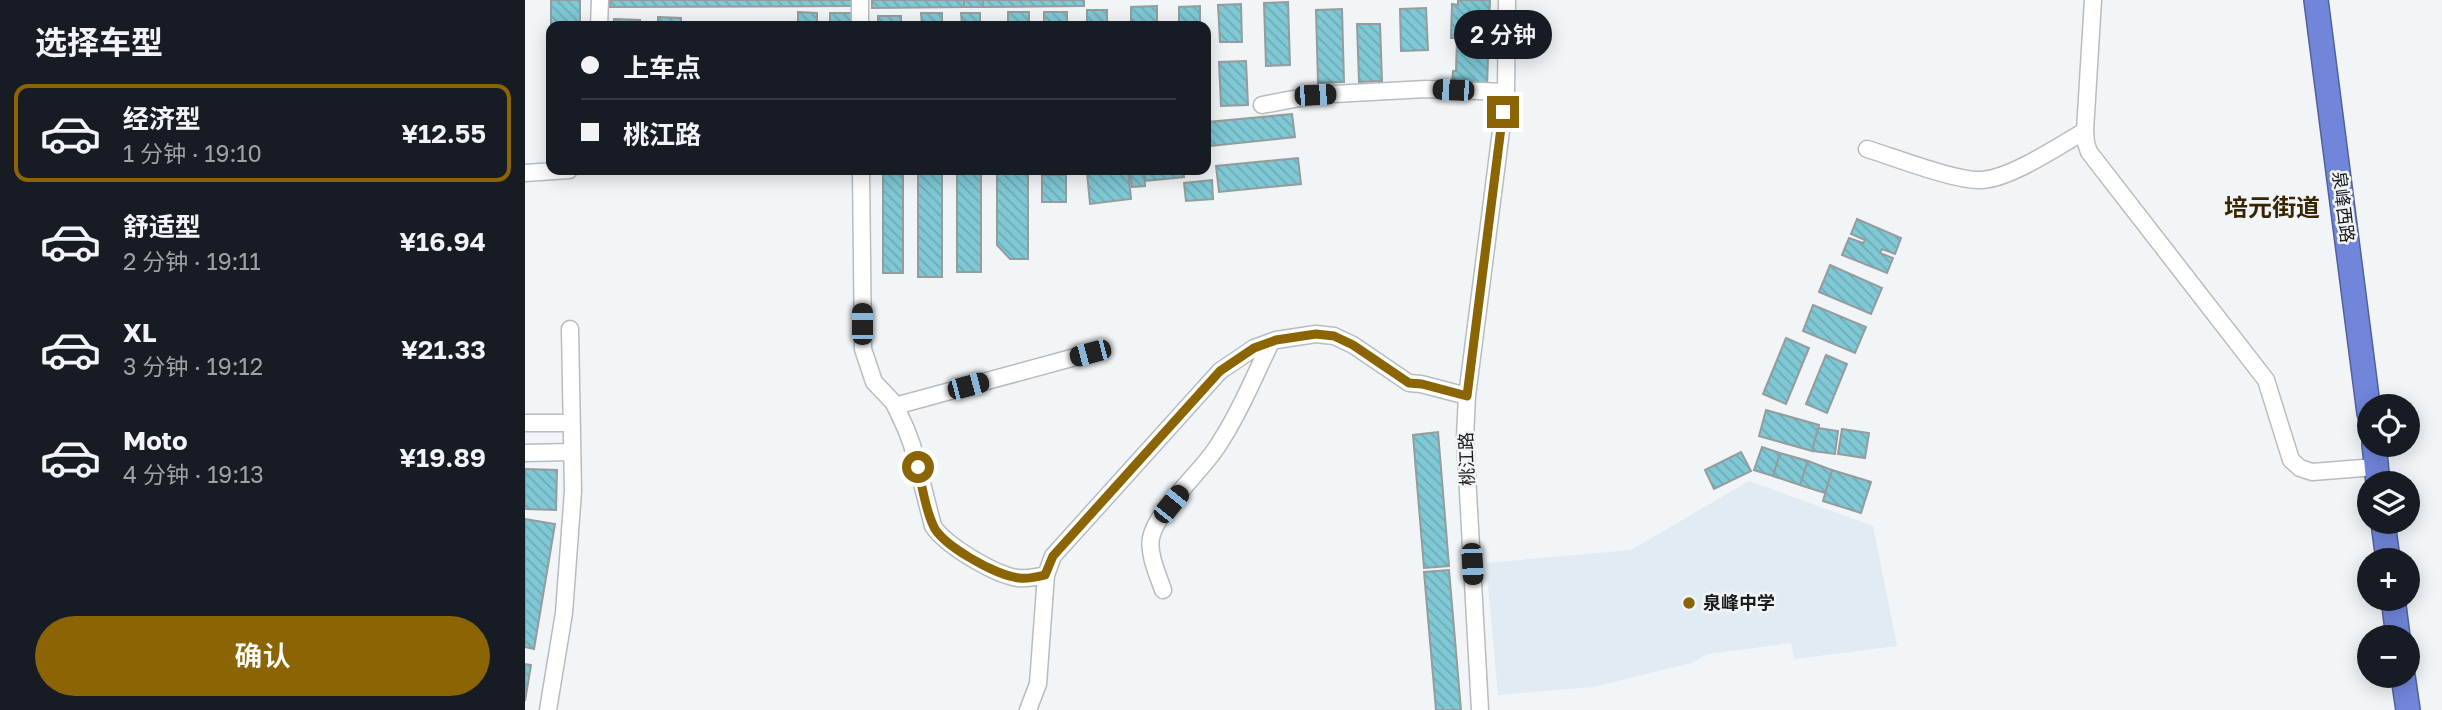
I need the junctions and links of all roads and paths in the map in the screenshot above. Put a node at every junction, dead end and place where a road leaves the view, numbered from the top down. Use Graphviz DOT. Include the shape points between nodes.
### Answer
graph roads {
  1 [pos="600,0"];
  2 [pos="860,0"];
  3 [pos="1507,0"];
  4 [pos="2093,0"];
  5 [pos="2316,0"];
  6 [pos="599,21"];
  7 [pos="860,21"];
  8 [pos="1506,92"];
  9 [pos="1262,106"];
  10 [pos="2085,131"];
  11 [pos="1867,149"];
  12 [pos="546,172"];
  13 [pos="525,173"];
  14 [pos="861,175"];
  15 [pos="570,329"];
  16 [pos="1271,342"];
  17 [pos="1090,353"];
  18 [pos="2367,394"];
  19 [pos="1467,396"];
  20 [pos="895,406"];
  21 [pos="572,423"];
  22 [pos="525,424"];
  23 [pos="572,452"];
  24 [pos="525,453"];
  25 [pos="2376,465"];
  26 [pos="1045,575"];
  27 [pos="1163,590"];
  28 [pos="2404,688"];
  29 [pos="548,710"];
  30 [pos="1028,710"];
  31 [pos="1480,710"];
  32 [pos="2407,710"];
  1 -- 6 [label="street"];
  2 -- 7 [label="street"];
  3 -- 8 [label="street, 桃江路"];
  4 -- 10 [label="street"];
  5 -- 18 [label="highway, 泉峰西路"];
  8 -- 9 [label="street" via="1426,89 1315,95"];
  8 -- 19 [label="street, 桃江路"];
  10 -- 11 [label="street" via="2005,174 1980,181"];
  10 -- 25 [label="street" via="2089,152 2266,380 2291,460 2312,472"];
  12 -- 13 [label="street"];
  14 -- 20 [label="street" via="863,349 874,383"];
  15 -- 21 [label="street"];
  16 -- 19 [label="street" via="1316,334 1334,336 1409,383"];
  16 -- 26 [label="street" via="1220,371 1053,556"];
  16 -- 27 [label="street" via="1222,439 1157,522 1150,547"];
  17 -- 20 [label="street"];
  19 -- 31 [label="street, 桃江路" via="1465,437"];
  20 -- 26 [label="street" via="912,445 939,536 980,564 1017,578"];
  21 -- 22 [label="street"];
  21 -- 23 [label="street"];
  23 -- 24 [label="street"];
  23 -- 29 [label="street" via="564,613"];
  26 -- 30 [label="street" via="1038,684"];
  28 -- 32 [label="highway"];
}
